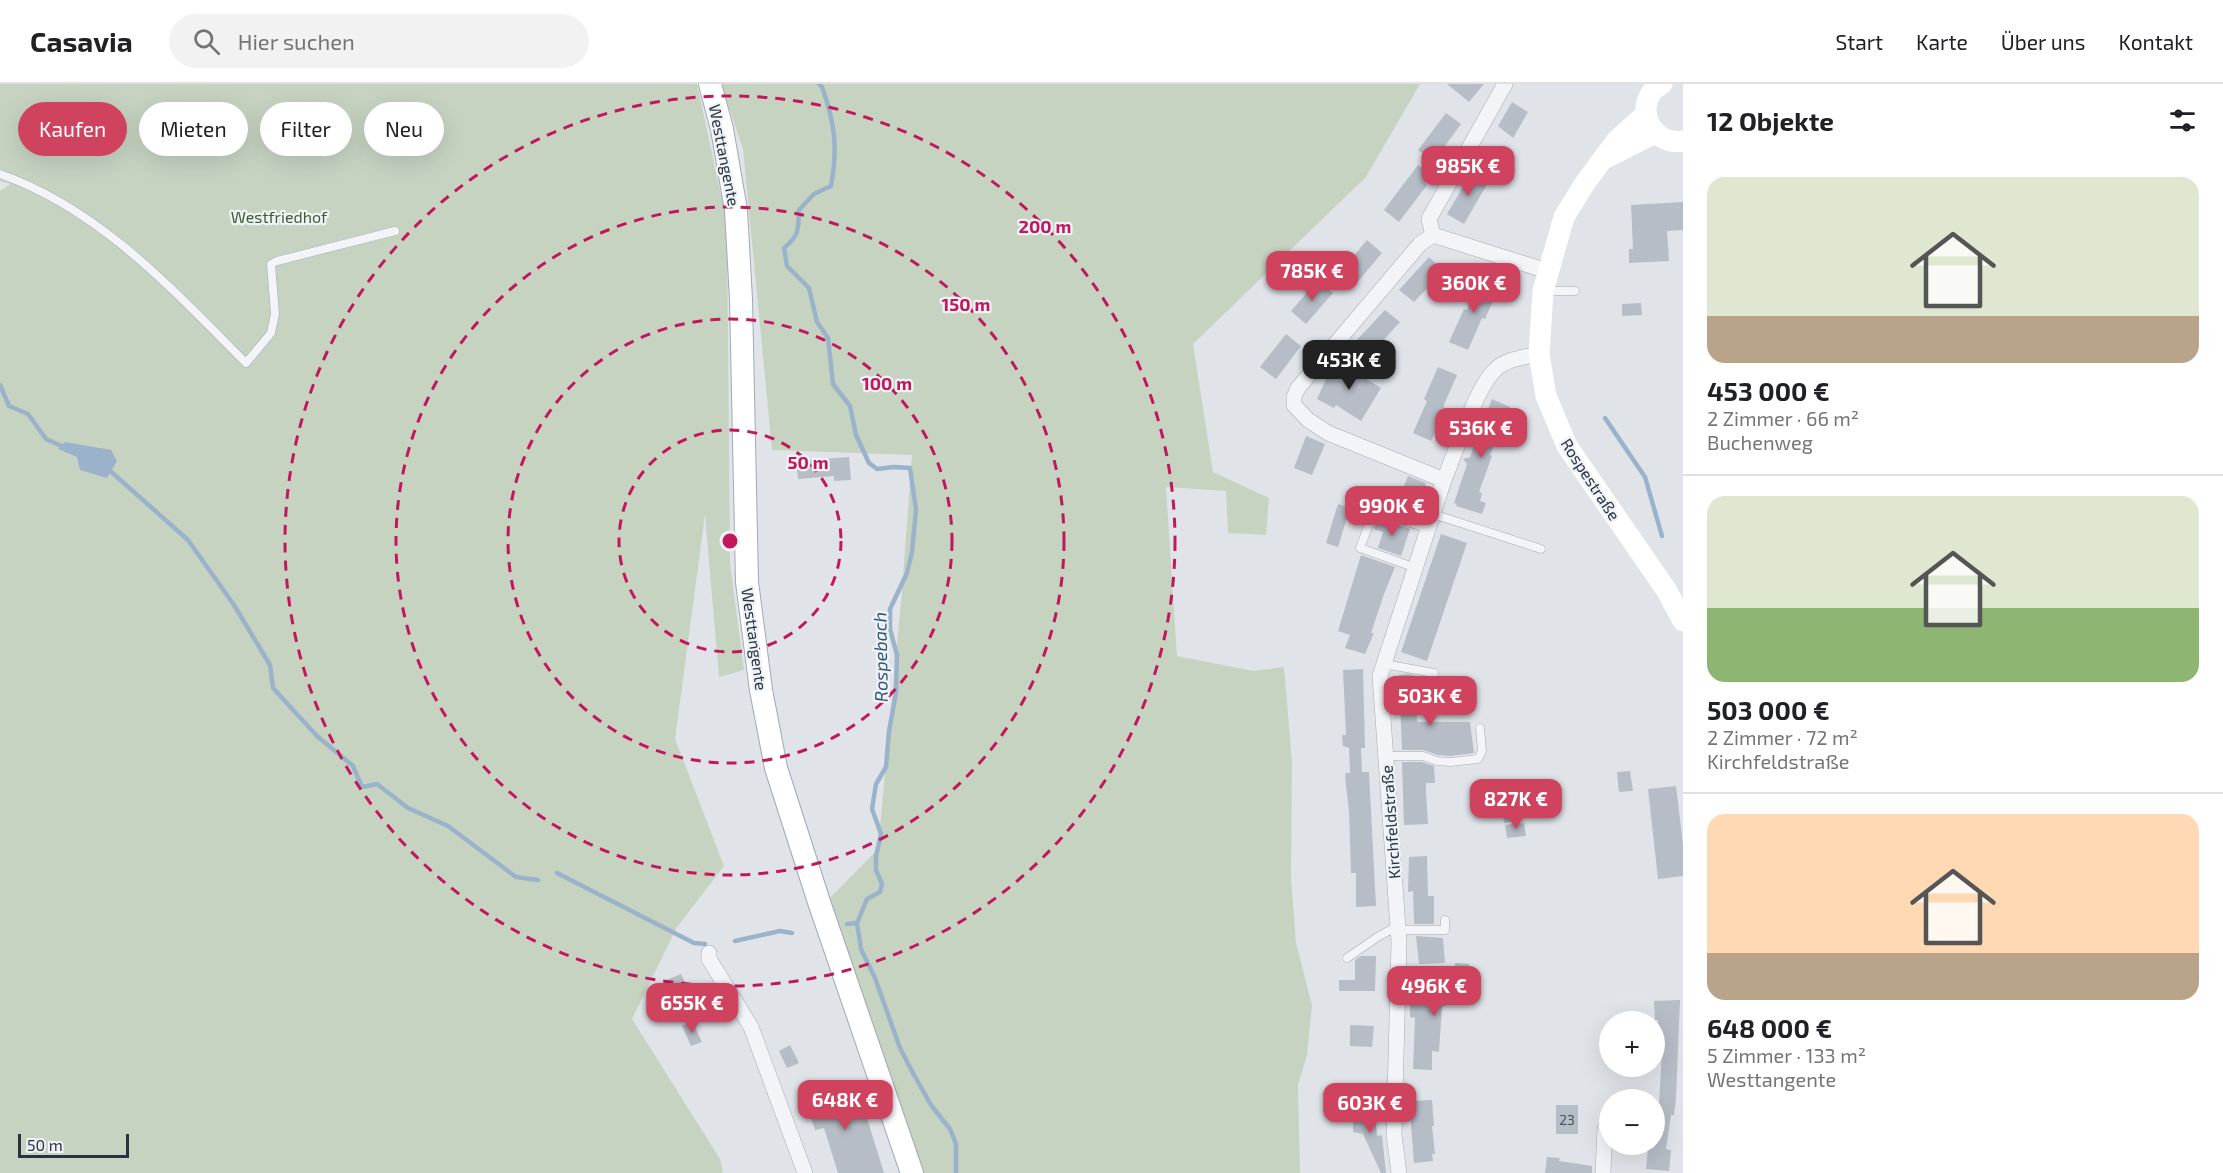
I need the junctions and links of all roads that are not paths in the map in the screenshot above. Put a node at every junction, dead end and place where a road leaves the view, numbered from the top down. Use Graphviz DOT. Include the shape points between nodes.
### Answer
graph roads {
  1 [pos="710,84"];
  2 [pos="1505,84"];
  3 [pos="1653,102"];
  4 [pos="1681,143"];
  5 [pos="0,174"];
  6 [pos="396,231"];
  7 [pos="1433,235"];
  8 [pos="1545,281"];
  9 [pos="1575,291"];
  10 [pos="1539,354"];
  11 [pos="1444,480"];
  12 [pos="1431,522"];
  13 [pos="1541,549"];
  14 [pos="1416,568"];
  15 [pos="1683,621"];
  16 [pos="1384,664"];
  17 [pos="1434,673"];
  18 [pos="1480,728"];
  19 [pos="1386,756"];
  20 [pos="1444,920"];
  21 [pos="1398,928"];
  22 [pos="709,953"];
  23 [pos="1347,958"];
  24 [pos="1398,988"];
  25 [pos="1446,988"];
  26 [pos="1604,1155"];
  27 [pos="805,1173"];
  28 [pos="912,1173"];
  29 [pos="1400,1173"];
  30 [pos="1603,1173"];
  1 -- 28 [label="main road, Westtangente" via="736,210 747,582 761,690 776,768"];
  2 -- 7 [label="street" via="1430,219"];
  3 -- 4 [label="street, Rospestraße" via="1665,140"];
  3 -- 8 [label="street, Rospestraße" via="1617,140 1564,217"];
  5 -- 6 [label="lane" via="30,185 86,217 158,275 246,363 271,333 271,264"];
  7 -- 8 [label="street"];
  7 -- 11 [label="street" via="1420,244 1298,388 1294,405 1328,433"];
  8 -- 9 [label="lane"];
  8 -- 10 [label="street, Rospestraße"];
  10 -- 11 [label="street, Kirchfeldstraße" via="1496,368 1483,384"];
  10 -- 15 [label="street, Rospestraße" via="1546,396 1567,446 1667,591"];
  11 -- 12 [label="street, Kirchfeldstraße"];
  12 -- 13 [label="lane"];
  12 -- 14 [label="street, Kirchfeldstraße"];
  12 -- 14 [label="lane" via="1374,511 1360,548"];
  14 -- 16 [label="street, Kirchfeldstraße"];
  16 -- 17 [label="lane"];
  16 -- 19 [label="street, Kirchfeldstraße" via="1380,676"];
  18 -- 19 [label="lane" via="1482,752 1478,759 1450,762 1423,756"];
  19 -- 21 [label="street, Kirchfeldstraße"];
  20 -- 21 [label="lane" via="1445,930"];
  21 -- 23 [label="lane"];
  21 -- 24 [label="street, Kirchfeldstraße"];
  22 -- 27 [label="street" via="751,1027"];
  24 -- 25 [label="lane"];
  24 -- 29 [label="street, Kirchfeldstraße" via="1395,1135"];
  26 -- 30 [label="street"];
}
